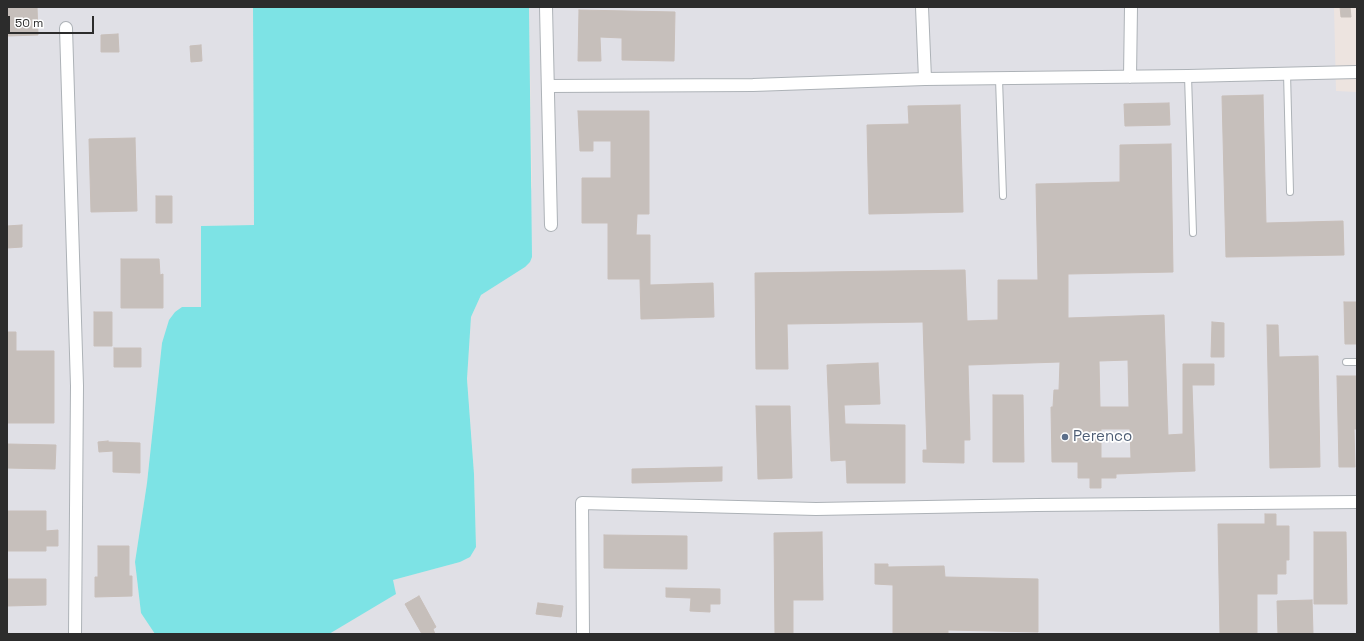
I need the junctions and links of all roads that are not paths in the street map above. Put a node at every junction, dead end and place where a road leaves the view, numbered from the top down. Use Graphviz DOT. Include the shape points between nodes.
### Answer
graph roads {
  1 [pos="546,7"];
  2 [pos="922,7"];
  3 [pos="1130,7"];
  4 [pos="66,28"];
  5 [pos="1357,72"];
  6 [pos="1287,73"];
  7 [pos="1130,76"];
  8 [pos="1188,76"];
  9 [pos="925,79"];
  10 [pos="999,79"];
  11 [pos="548,86"];
  12 [pos="1290,192"];
  13 [pos="1003,196"];
  14 [pos="551,225"];
  15 [pos="1193,234"];
  16 [pos="1346,362"];
  17 [pos="1357,362"];
  18 [pos="1357,502"];
  19 [pos="75,634"];
  20 [pos="583,634"];
  1 -- 11 [label="street"];
  2 -- 9 [label="street"];
  3 -- 7 [label="street"];
  4 -- 19 [label="street" via="77,386"];
  5 -- 6 [label="street"];
  6 -- 8 [label="street"];
  6 -- 12 [label="lane"];
  7 -- 8 [label="street"];
  7 -- 10 [label="street"];
  8 -- 15 [label="lane"];
  9 -- 10 [label="street"];
  9 -- 11 [label="street" via="753,85"];
  10 -- 13 [label="lane"];
  11 -- 14 [label="street"];
  16 -- 17 [label="lane"];
  18 -- 20 [label="street" via="816,509 582,503"];
}
